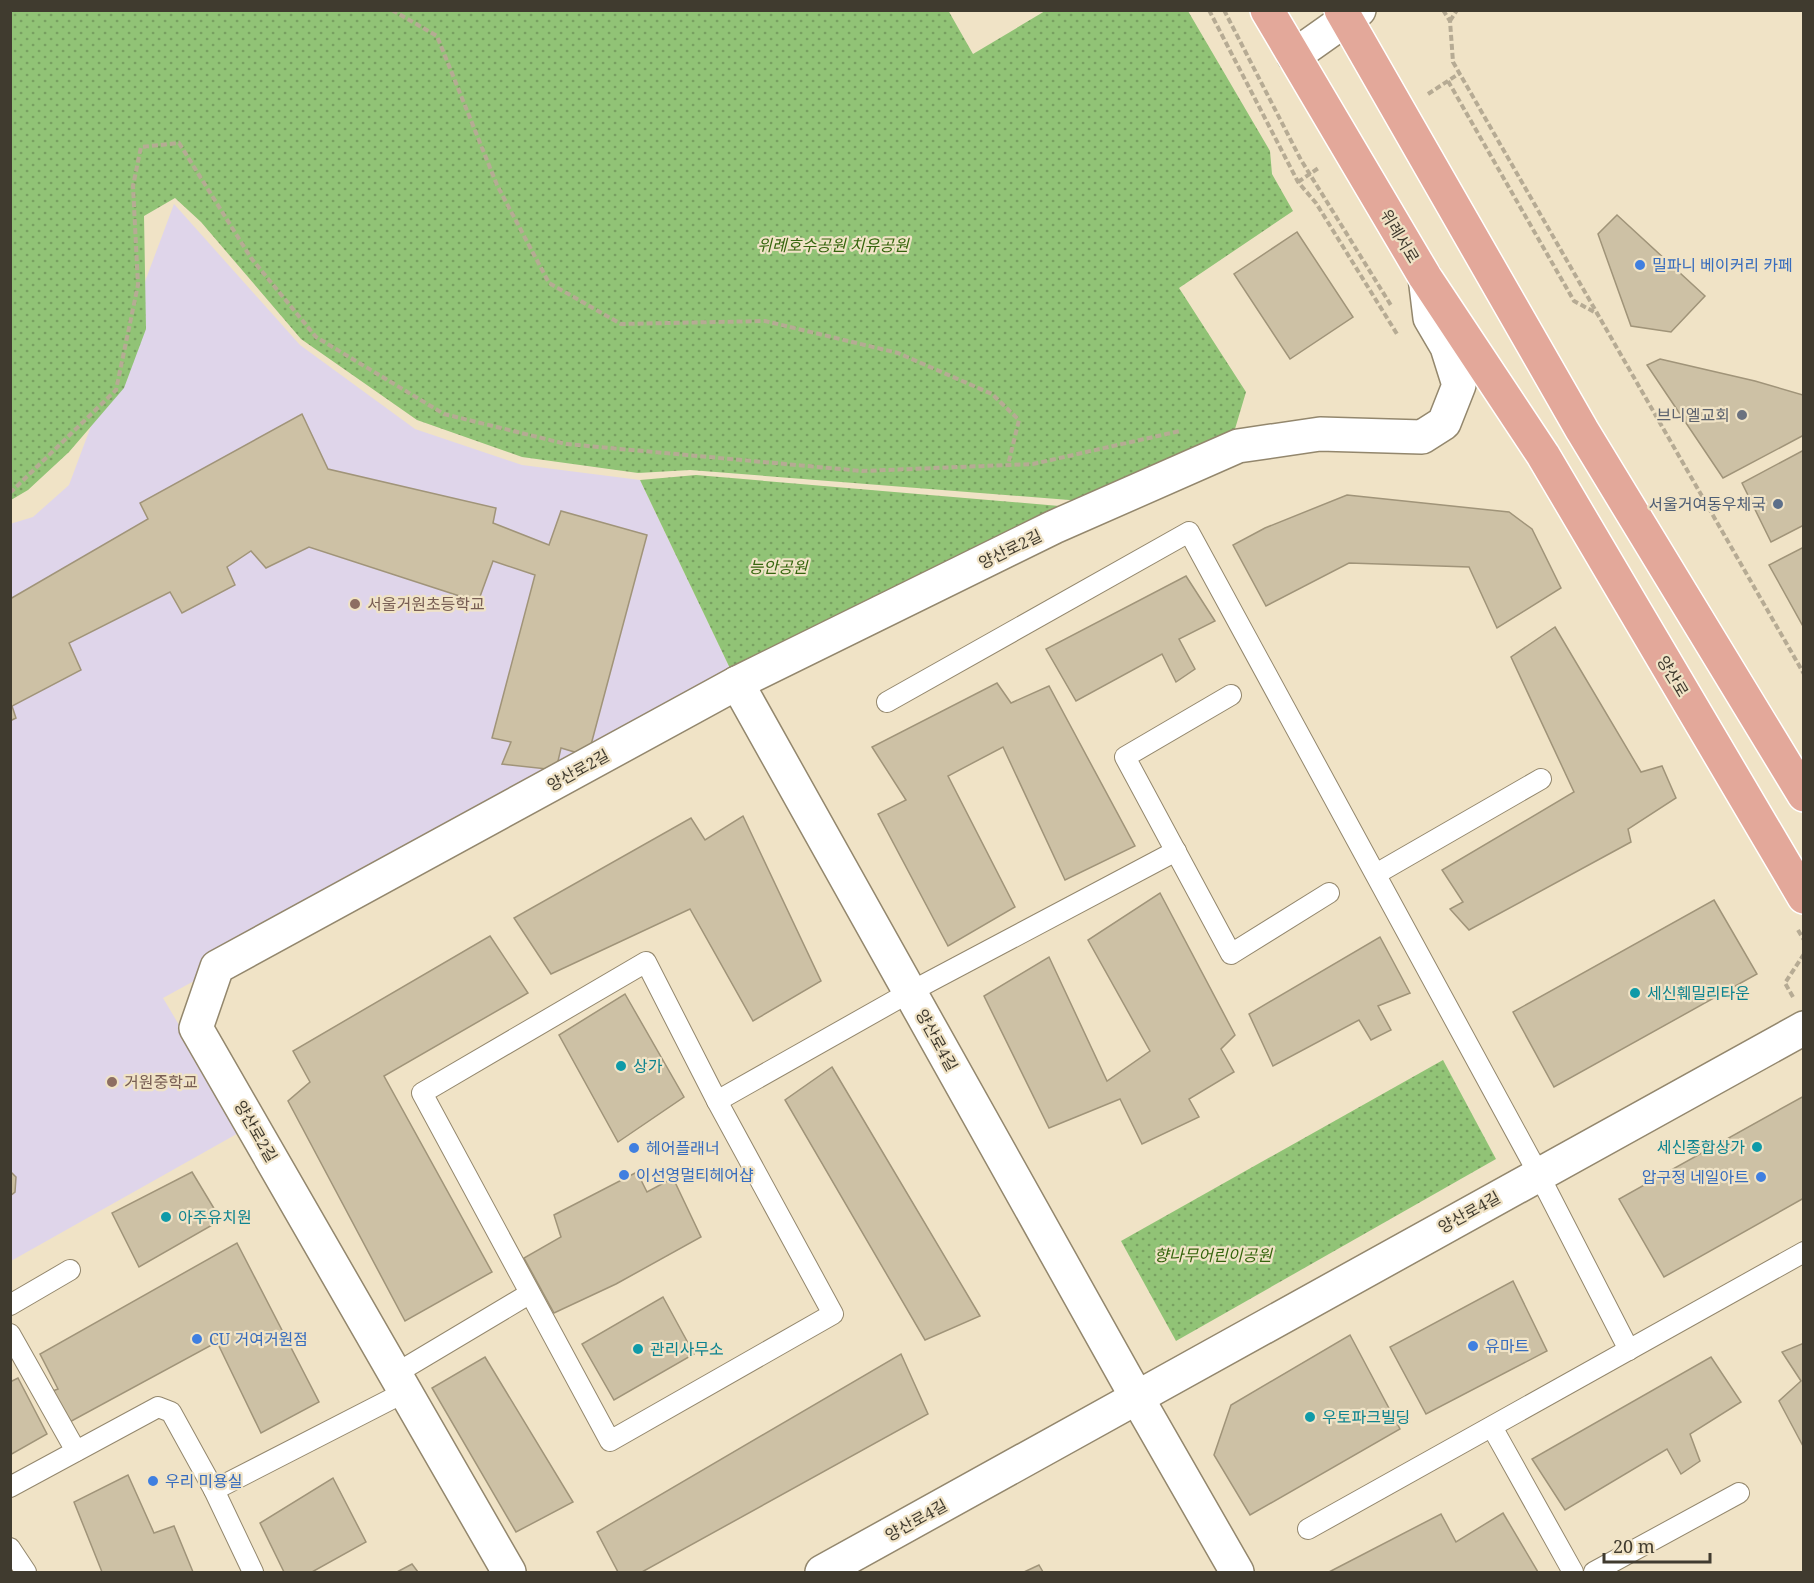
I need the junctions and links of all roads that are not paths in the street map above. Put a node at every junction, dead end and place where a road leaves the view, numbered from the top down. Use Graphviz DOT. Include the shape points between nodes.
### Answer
graph roads {
  1 [pos="1267,10"];
  2 [pos="1348,13"];
  3 [pos="1294,56"];
  4 [pos="1425,277"];
  5 [pos="1543,455"];
  6 [pos="738,683"];
  7 [pos="1231,695"];
  8 [pos="887,702"];
  9 [pos="1541,779"];
  10 [pos="1803,795"];
  11 [pos="1176,851"];
  12 [pos="1376,874"];
  13 [pos="1329,893"];
  14 [pos="1803,897"];
  15 [pos="910,992"];
  16 [pos="1799,1014"];
  17 [pos="717,1101"];
  18 [pos="1538,1173"];
  19 [pos="1803,1252"];
  20 [pos="70,1270"];
  21 [pos="529,1294"];
  22 [pos="10,1305"];
  23 [pos="10,1334"];
  24 [pos="1629,1350"];
  25 [pos="400,1383"];
  26 [pos="1136,1396"];
  27 [pos="1492,1427"];
  28 [pos="76,1451"];
  29 [pos="10,1487"];
  30 [pos="214,1490"];
  31 [pos="1739,1493"];
  32 [pos="1308,1529"];
  33 [pos="10,1548"];
  34 [pos="26,1572"];
  35 [pos="253,1572"];
  36 [pos="509,1572"];
  37 [pos="822,1572"];
  38 [pos="1237,1572"];
  39 [pos="1573,1572"];
  40 [pos="1594,1572"];
  1 -- 3 [label="main road, 위례서로"];
  2 -- 3 [label="street"];
  2 -- 10 [label="main road" via="1582,430"];
  3 -- 4 [label="main road, 위례서로"];
  4 -- 5 [label="main road, 위례서로"];
  4 -- 6 [label="street, 양산로2길" via="1430,318 1447,347 1459,386 1444,423 1422,437 1320,434 1261,441 1227,451 1054,527"];
  5 -- 14 [label="main road, 양산로"];
  6 -- 15 [label="street, 양산로4길"];
  6 -- 25 [label="street, 양산로2길" via="217,967 196,1028"];
  7 -- 11 [label="lane" via="1125,757"];
  8 -- 12 [label="lane" via="1189,532"];
  9 -- 12 [label="lane"];
  11 -- 13 [label="lane" via="1232,954"];
  11 -- 15 [label="lane"];
  12 -- 18 [label="lane"];
  15 -- 17 [label="lane"];
  15 -- 26 [label="street, 양산로4길"];
  16 -- 18 [label="street, 양산로4길"];
  17 -- 21 [label="lane" via="646,962 422,1093"];
  17 -- 21 [label="lane" via="833,1314 610,1441"];
  18 -- 24 [label="lane"];
  18 -- 26 [label="street, 양산로4길"];
  19 -- 24 [label="lane"];
  20 -- 22 [label="lane"];
  21 -- 25 [label="lane"];
  23 -- 28 [label="lane"];
  24 -- 27 [label="lane"];
  25 -- 30 [label="lane"];
  25 -- 36 [label="street, 양산로2길"];
  26 -- 37 [label="street, 양산로4길"];
  26 -- 38 [label="street, 양산로4길"];
  27 -- 32 [label="lane"];
  27 -- 39 [label="lane"];
  28 -- 29 [label="lane"];
  28 -- 30 [label="lane" via="158,1407 171,1412"];
  30 -- 35 [label="lane"];
  31 -- 40 [label="lane"];
  33 -- 34 [label="lane"];
}
